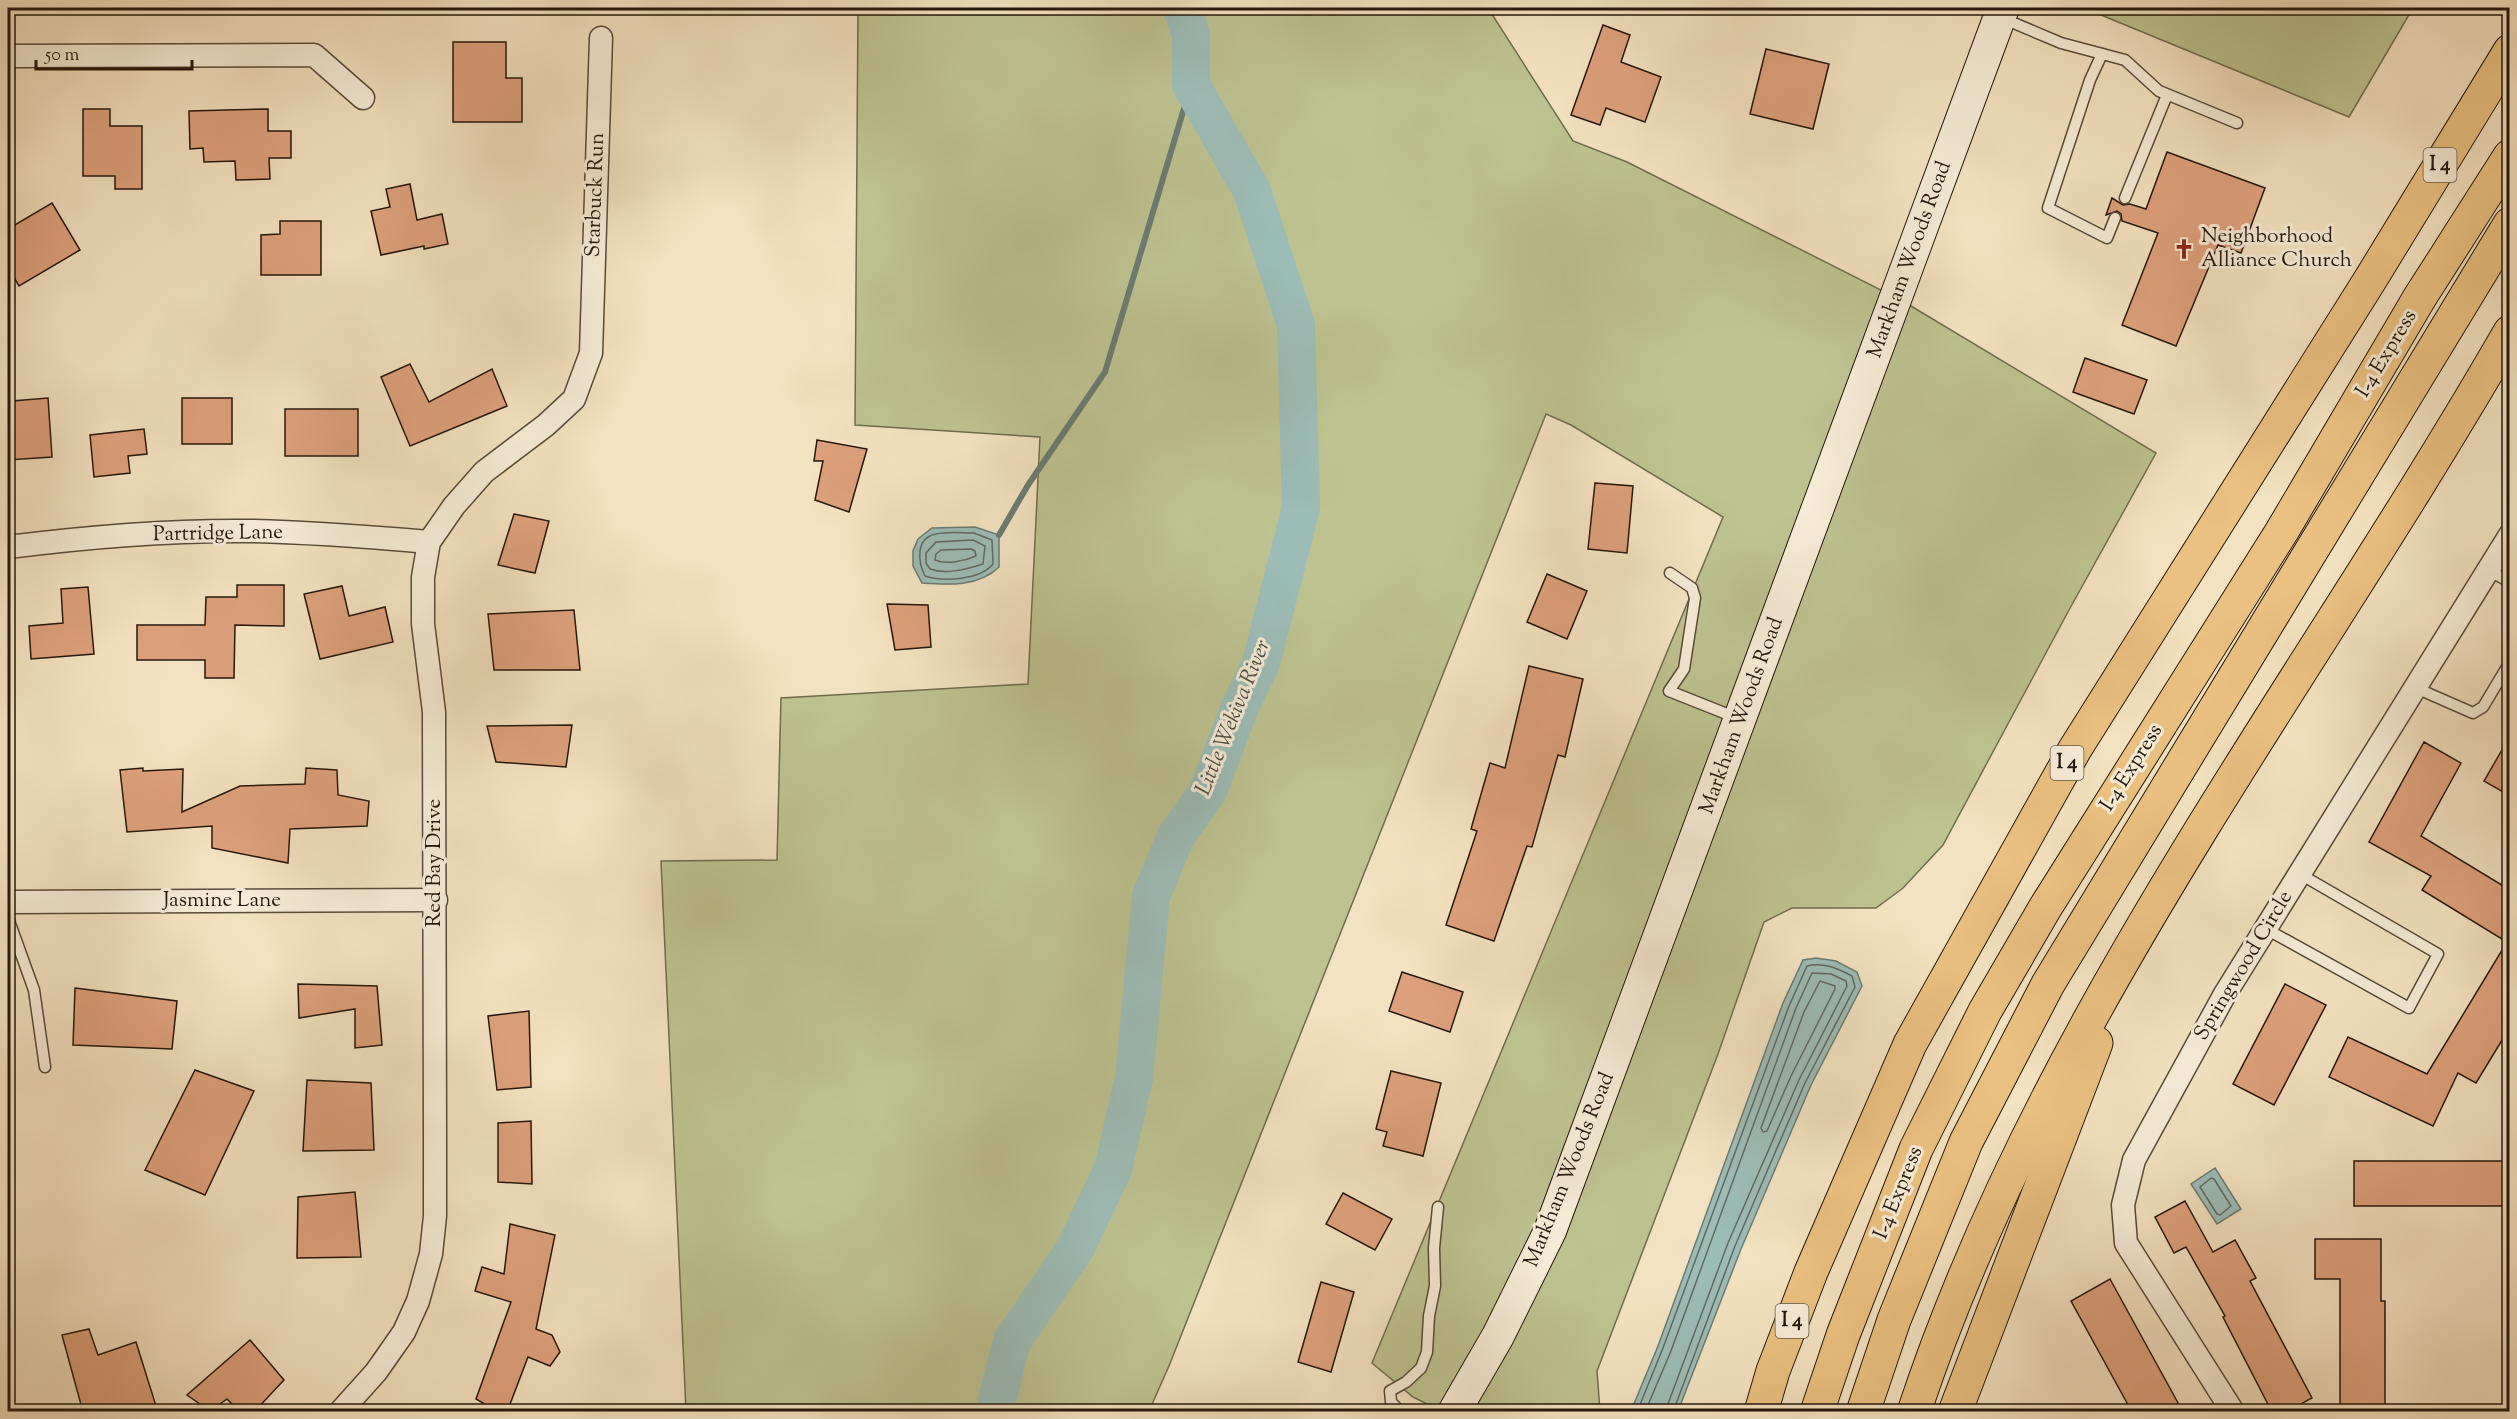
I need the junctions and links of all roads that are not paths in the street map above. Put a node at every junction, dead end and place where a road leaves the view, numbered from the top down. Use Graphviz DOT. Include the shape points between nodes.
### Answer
graph roads {
  1 [pos="2001,12"];
  2 [pos="601,38"];
  3 [pos="2510,51"];
  4 [pos="2102,54"];
  5 [pos="8,56"];
  6 [pos="2167,95"];
  7 [pos="363,98"];
  8 [pos="8,112"];
  9 [pos="2237,123"];
  10 [pos="2510,156"];
  11 [pos="2125,198"];
  12 [pos="2115,218"];
  13 [pos="2510,224"];
  14 [pos="2510,333"];
  15 [pos="591,353"];
  16 [pos="2510,535"];
  17 [pos="429,542"];
  18 [pos="8,547"];
  19 [pos="2488,570"];
  20 [pos="1670,573"];
  21 [pos="2510,582"];
  22 [pos="2510,662"];
  23 [pos="2416,688"];
  24 [pos="1740,720"];
  25 [pos="2300,874"];
  26 [pos="436,900"];
  27 [pos="8,902"];
  28 [pos="8,918"];
  29 [pos="2265,929"];
  30 [pos="2112,977"];
  31 [pos="45,1067"];
  32 [pos="1438,1207"];
  33 [pos="1773,1371"];
  34 [pos="340,1412"];
  35 [pos="1401,1412"];
  36 [pos="1454,1412"];
  37 [pos="1749,1412"];
  38 [pos="1761,1412"];
  39 [pos="1817,1412"];
  40 [pos="1863,1412"];
  41 [pos="1914,1412"];
  42 [pos="1955,1412"];
  43 [pos="2233,1412"];
  1 -- 4 [label="lane" via="2061,43"];
  1 -- 24 [label="main road, Markham Woods Road"];
  2 -- 15 [label="street, Starbuck Run"];
  3 -- 33 [label="highway, I 4" via="2075,749 1910,1044 1811,1272"];
  4 -- 6 [label="lane" via="2125,60"];
  4 -- 12 [label="lane" via="2048,208 2107,238"];
  5 -- 7 [label="street" via="314,55"];
  5 -- 8 [label="lane"];
  6 -- 9 [label="lane"];
  6 -- 11 [label="lane"];
  10 -- 39 [label="highway, I-4 Express" via="1985,1011 1916,1149"];
  13 -- 40 [label="highway, I-4 Express" via="2048,984 1966,1142 1894,1320"];
  14 -- 30 [label="highway"];
  15 -- 17 [label="street, Red Bay Drive" via="574,399 484,472"];
  16 -- 19 [label="street, Springwood Circle"];
  17 -- 18 [label="street, Partridge Lane" via="249,531 70,539"];
  17 -- 26 [label="street, Red Bay Drive" via="423,577 423,624 434,712"];
  19 -- 21 [label="lane"];
  19 -- 23 [label="street, Springwood Circle"];
  20 -- 24 [label="lane" via="1692,588 1695,598 1684,669 1669,691"];
  22 -- 23 [label="lane" via="2483,707 2474,713"];
  23 -- 25 [label="street, Springwood Circle"];
  24 -- 36 [label="main road, Markham Woods Road" via="1550,1231 1498,1336"];
  25 -- 29 [label="street, Springwood Circle"];
  25 -- 29 [label="lane" via="2438,954 2409,1008"];
  26 -- 27 [label="street, Jasmine Lane"];
  26 -- 34 [label="street, Red Bay Drive" via="435,1216 431,1254 418,1301 404,1332 376,1372"];
  28 -- 31 [label="lane" via="34,990"];
  29 -- 43 [label="street, Springwood Circle" via="2134,1160 2123,1205 2127,1243"];
  30 -- 41 [label="highway" via="1992,1212"];
  30 -- 42 [label="highway" via="2093,1054"];
  32 -- 35 [label="lane" via="1427,1352 1421,1368 1390,1391 1391,1402"];
  33 -- 37 [label="highway"];
  33 -- 38 [label="highway, I 4"];
}
